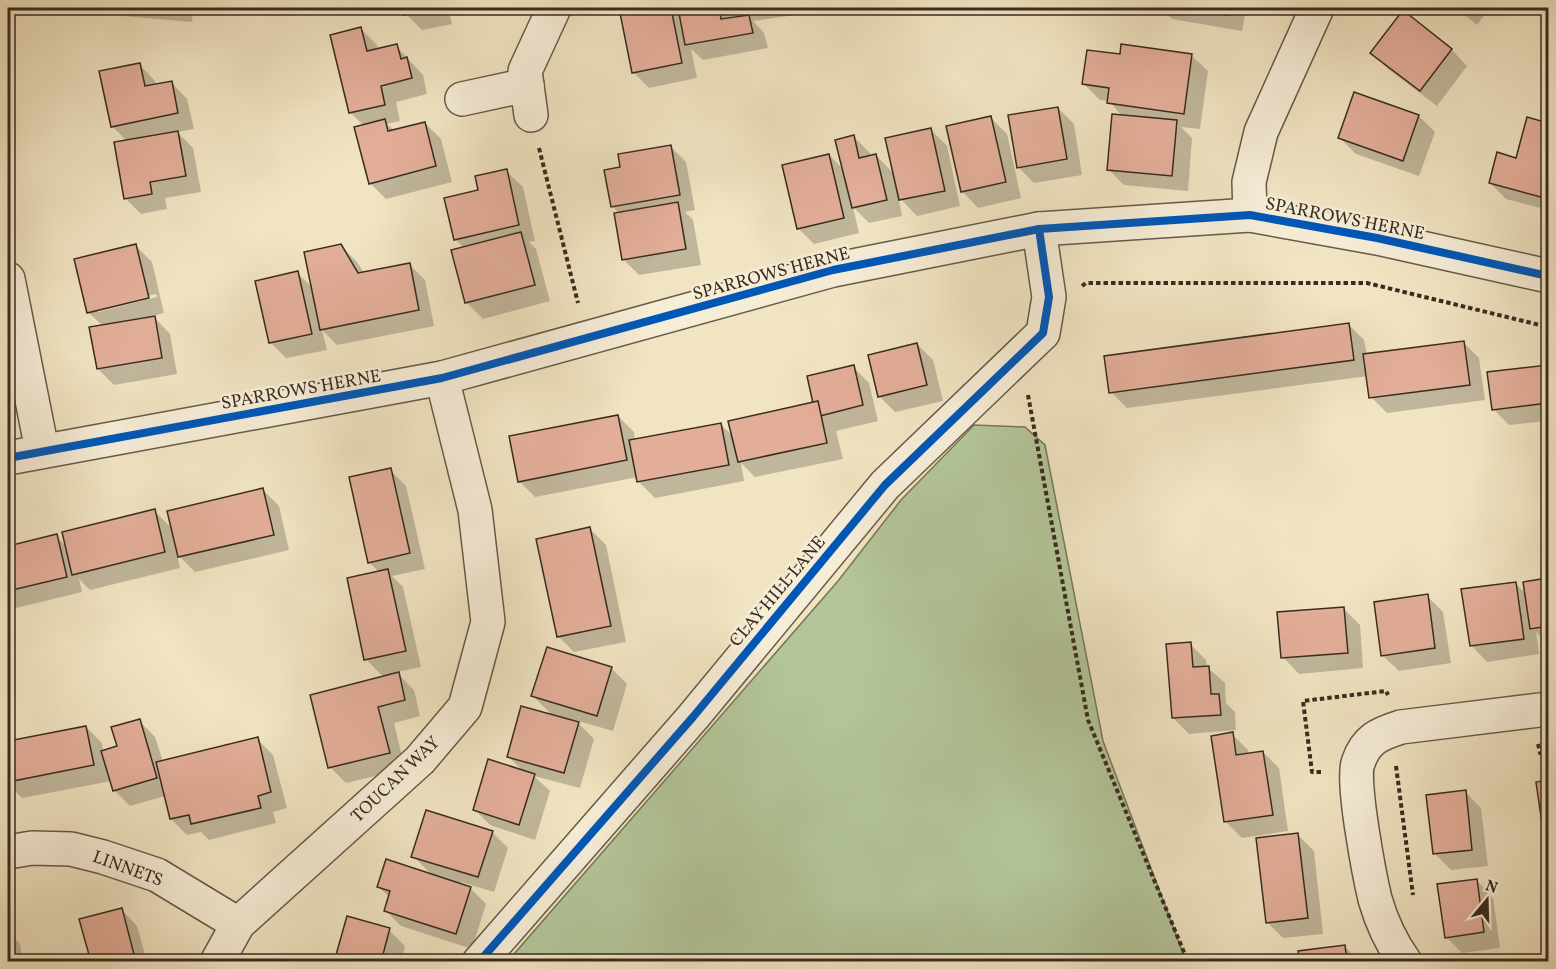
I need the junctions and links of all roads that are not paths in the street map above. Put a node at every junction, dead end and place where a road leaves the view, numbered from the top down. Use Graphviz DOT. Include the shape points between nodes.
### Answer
graph roads {
  1 [pos="554,8"];
  2 [pos="1317,8"];
  3 [pos="462,99"];
  4 [pos="1250,215"];
  5 [pos="1040,229"];
  6 [pos="1548,276"];
  7 [pos="8,279"];
  8 [pos="442,378"];
  9 [pos="42,450"];
  10 [pos="8,458"];
  11 [pos="1548,709"];
  12 [pos="8,852"];
  13 [pos="238,924"];
  14 [pos="217,962"];
  15 [pos="479,962"];
  16 [pos="1405,962"];
  1 -- 3 [label="street" via="525,71 529,100"];
  2 -- 4 [label="street" via="1261,132 1250,182"];
  4 -- 5 [label="street, SPARROWS HERNE"];
  4 -- 6 [label="street, SPARROWS HERNE"];
  5 -- 8 [label="street, SPARROWS HERNE" via="833,270"];
  5 -- 15 [label="street, CLAY HILL LANE" via="1049,297 1043,333 885,485 693,717"];
  7 -- 9 [label="street"];
  8 -- 9 [label="street, SPARROWS HERNE"];
  8 -- 13 [label="street, TOUCAN WAY" via="475,510 488,622 465,707 420,760"];
  9 -- 10 [label="street, SPARROWS HERNE"];
  11 -- 16 [label="street" via="1401,727 1378,734 1365,748 1356,765 1357,787 1373,889 1383,921"];
  12 -- 13 [label="street, LINNETS" via="71,849 104,857 157,875"];
  13 -- 14 [label="street, TOUCAN WAY"];
}
